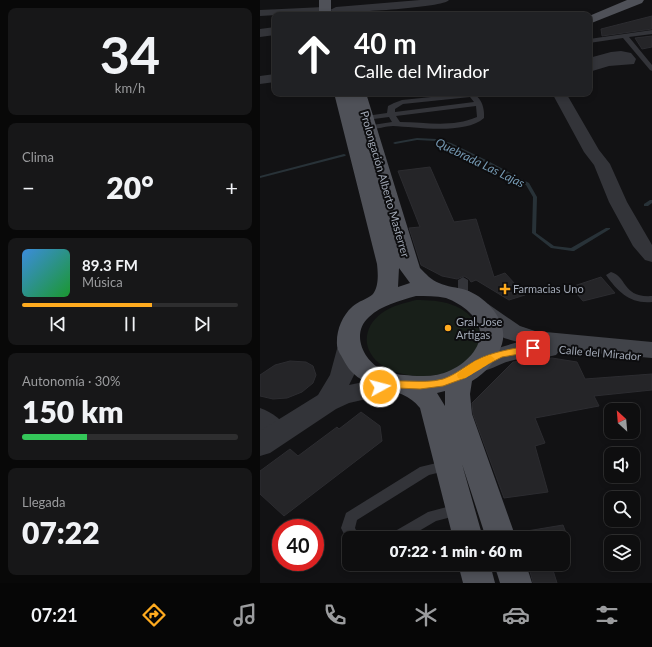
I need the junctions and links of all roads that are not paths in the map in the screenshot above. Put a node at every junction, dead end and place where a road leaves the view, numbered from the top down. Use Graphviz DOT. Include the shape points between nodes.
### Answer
graph roads {
  1 [pos="444,0"];
  2 [pos="625,0"];
  3 [pos="638,0"];
  4 [pos="431,1"];
  5 [pos="331,8"];
  6 [pos="272,12"];
  7 [pos="274,12"];
  8 [pos="260,13"];
  9 [pos="592,13"];
  10 [pos="592,19"];
  11 [pos="272,31"];
  12 [pos="652,32"];
  13 [pos="260,33"];
  14 [pos="625,36"];
  15 [pos="592,42"];
  16 [pos="592,61"];
  17 [pos="592,67"];
  18 [pos="652,70"];
  19 [pos="272,78"];
  20 [pos="260,80"];
  21 [pos="343,96"];
  22 [pos="359,96"];
  23 [pos="460,96"];
  24 [pos="472,96"];
  25 [pos="561,96"];
  26 [pos="575,96"];
  27 [pos="478,104"];
  28 [pos="391,114"];
  29 [pos="367,123"];
  30 [pos="398,125"];
  31 [pos="602,164"];
  32 [pos="652,256"];
  33 [pos="611,275"];
  34 [pos="433,289"];
  35 [pos="468,296"];
  36 [pos="382,297"];
  37 [pos="652,299"];
  38 [pos="348,348"];
  39 [pos="652,350"];
  40 [pos="652,358"];
  41 [pos="470,370"];
  42 [pos="400,384"];
  43 [pos="327,402"];
  44 [pos="266,431"];
  45 [pos="448,465"];
  46 [pos="460,509"];
  47 [pos="350,531"];
  48 [pos="407,531"];
  49 [pos="466,531"];
  50 [pos="499,531"];
  51 [pos="476,571"];
  52 [pos="512,571"];
  53 [pos="479,583"];
  54 [pos="516,583"];
  1 -- 4 [label="street"];
  2 -- 9 [label="main road"];
  3 -- 10 [label="main road"];
  4 -- 5 [label="street"];
  5 -- 7 [label="street"];
  6 -- 8 [label="street"];
  11 -- 13 [label="street"];
  12 -- 14 [label="lane"];
  14 -- 15 [label="lane"];
  14 -- 18 [label="lane"];
  16 -- 17 [label="street" via="618,54 630,59"];
  19 -- 20 [label="street"];
  21 -- 36 [label="main road, Prolongación Alberto Masferrer" via="389,270 387,288"];
  22 -- 29 [label="main road, Prolongación Alberto Masferrer"];
  23 -- 28 [label="lane" via="396,104 391,108"];
  24 -- 27 [label="lane"];
  25 -- 31 [label="street" via="592,152"];
  26 -- 31 [label="street" via="602,152"];
  27 -- 28 [label="lane"];
  27 -- 30 [label="lane" via="480,118 471,122 431,127"];
  28 -- 29 [label="lane"];
  28 -- 30 [label="lane"];
  29 -- 30 [label="lane"];
  29 -- 34 [label="main road, Prolongación Alberto Masferrer" via="404,237 410,269 420,281"];
  31 -- 32 [label="street" via="618,202 642,246"];
  33 -- 37 [label="lane" via="634,298"];
  34 -- 35 [label="main road"];
  34 -- 36 [label="main road" via="404,291"];
  35 -- 39 [label="main road, Calle del Mirador" via="512,332 533,339"];
  35 -- 41 [label="main road" via="488,320 492,339 488,352"];
  36 -- 38 [label="main road" via="364,308 353,320 348,331"];
  38 -- 42 [label="main road" via="362,368 373,375"];
  38 -- 43 [label="street" via="344,369"];
  40 -- 41 [label="main road, Calle del Mirador" via="533,348 500,354"];
  41 -- 42 [label="main road" via="432,385"];
  41 -- 50 [label="main road" via="457,385 459,414"];
  42 -- 43 [label="street" via="344,395"];
  42 -- 45 [label="main road" via="425,396 432,405"];
  43 -- 44 [label="street"];
  45 -- 46 [label="main road"];
  45 -- 47 [label="lane" via="425,471 351,517"];
  46 -- 48 [label="lane" via="433,516"];
  46 -- 49 [label="main road"];
  51 -- 53 [label="main road"];
  52 -- 54 [label="main road"];
}
